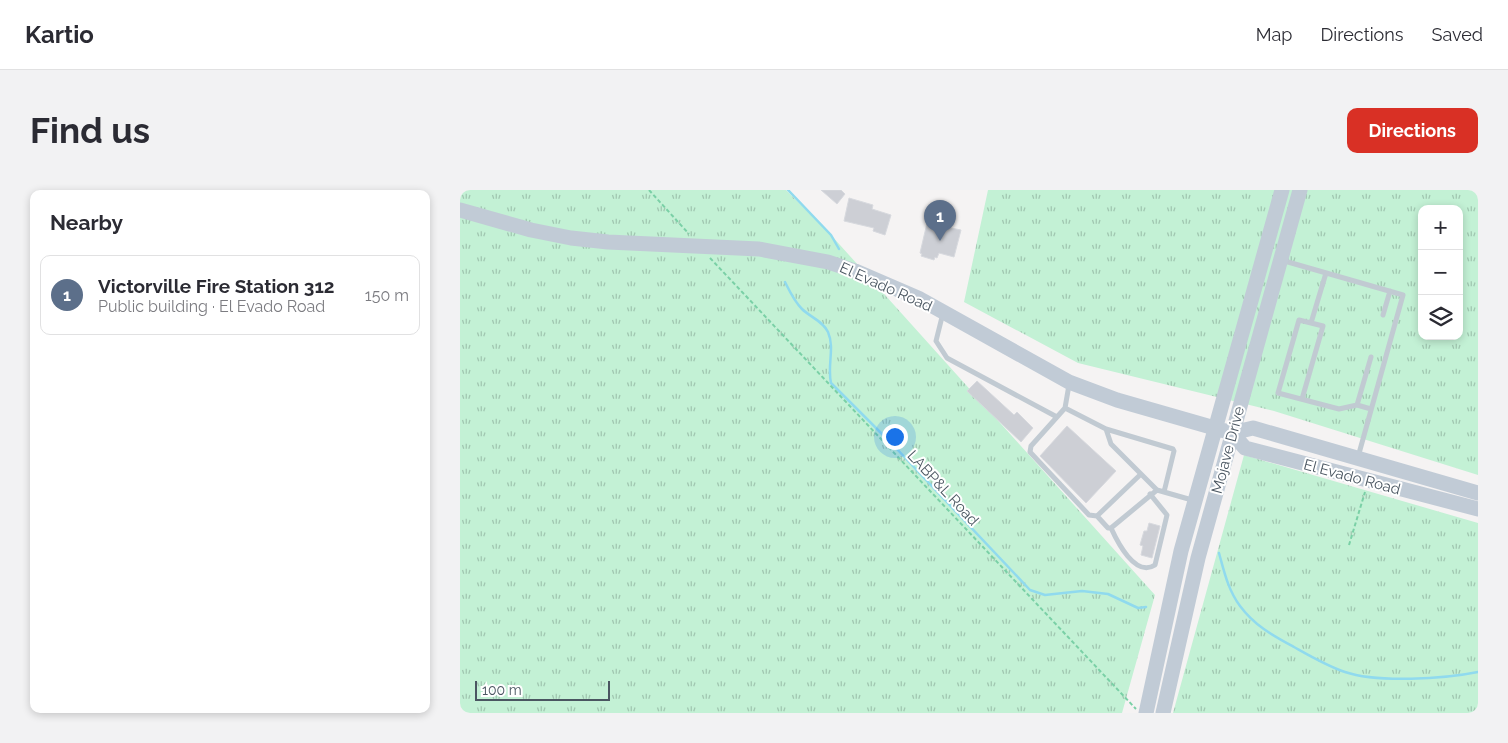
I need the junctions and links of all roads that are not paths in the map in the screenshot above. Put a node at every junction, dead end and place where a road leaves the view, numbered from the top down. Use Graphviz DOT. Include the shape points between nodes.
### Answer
graph roads {
  1 [pos="1282,190"];
  2 [pos="1300,190"];
  3 [pos="460,210"];
  4 [pos="1264,255"];
  5 [pos="1281,260"];
  6 [pos="1326,273"];
  7 [pos="1390,292"];
  8 [pos="943,312"];
  9 [pos="1383,315"];
  10 [pos="1311,323"];
  11 [pos="1371,357"];
  12 [pos="1069,382"];
  13 [pos="1302,399"];
  14 [pos="1356,405"];
  15 [pos="1065,408"];
  16 [pos="1371,409"];
  17 [pos="1057,417"];
  18 [pos="1106,429"];
  19 [pos="1224,430"];
  20 [pos="1357,458"];
  21 [pos="1142,474"];
  22 [pos="1448,484"];
  23 [pos="1390,487"];
  24 [pos="1157,490"];
  25 [pos="1164,492"];
  26 [pos="1478,493"];
  27 [pos="1150,494"];
  28 [pos="1195,501"];
  29 [pos="1478,509"];
  30 [pos="1097,516"];
  31 [pos="1111,528"];
  32 [pos="1146,713"];
  33 [pos="1163,713"];
  1 -- 4 [label="main road, Mojave Drive"];
  2 -- 5 [label="main road, Mojave Drive"];
  3 -- 8 [label="main road, El Evado Road" via="571,238 759,248 828,262 855,270"];
  4 -- 5 [label="main road"];
  4 -- 19 [label="main road, Mojave Drive"];
  5 -- 6 [label="lane"];
  5 -- 19 [label="main road, Mojave Drive"];
  6 -- 7 [label="lane"];
  6 -- 10 [label="lane"];
  7 -- 9 [label="lane"];
  7 -- 16 [label="lane" via="1403,295"];
  8 -- 12 [label="main road, El Evado Road"];
  8 -- 17 [label="lane" via="936,341 947,358"];
  10 -- 13 [label="lane" via="1322,326"];
  10 -- 13 [label="lane" via="1299,320 1297,337 1278,393"];
  11 -- 14 [label="lane"];
  12 -- 15 [label="lane"];
  12 -- 19 [label="main road, El Evado Road" via="1117,400"];
  13 -- 14 [label="lane" via="1339,409"];
  14 -- 16 [label="lane"];
  15 -- 17 [label="lane"];
  15 -- 18 [label="lane"];
  16 -- 20 [label="lane"];
  17 -- 30 [label="lane" via="1030,446 1030,452 1089,515"];
  18 -- 21 [label="lane" via="1111,444"];
  18 -- 25 [label="lane" via="1174,451"];
  19 -- 20 [label="main road, El Evado Road" via="1253,428"];
  19 -- 23 [label="main road, El Evado Road" via="1245,448"];
  19 -- 28 [label="main road, Mojave Drive"];
  19 -- 33 [label="main road, Mojave Drive"];
  20 -- 22 [label="main road, El Evado Road"];
  21 -- 24 [label="lane"];
  21 -- 30 [label="lane"];
  22 -- 23 [label="main road" via="1443,493 1398,480"];
  22 -- 26 [label="main road, El Evado Road"];
  23 -- 29 [label="main road, El Evado Road"];
  24 -- 25 [label="lane"];
  24 -- 27 [label="lane"];
  25 -- 28 [label="lane"];
  27 -- 31 [label="lane"];
  27 -- 31 [label="lane" via="1167,515 1155,565 1148,568 1135,564 1119,546"];
  28 -- 32 [label="main road, Mojave Drive"];
  30 -- 31 [label="lane"];
}
